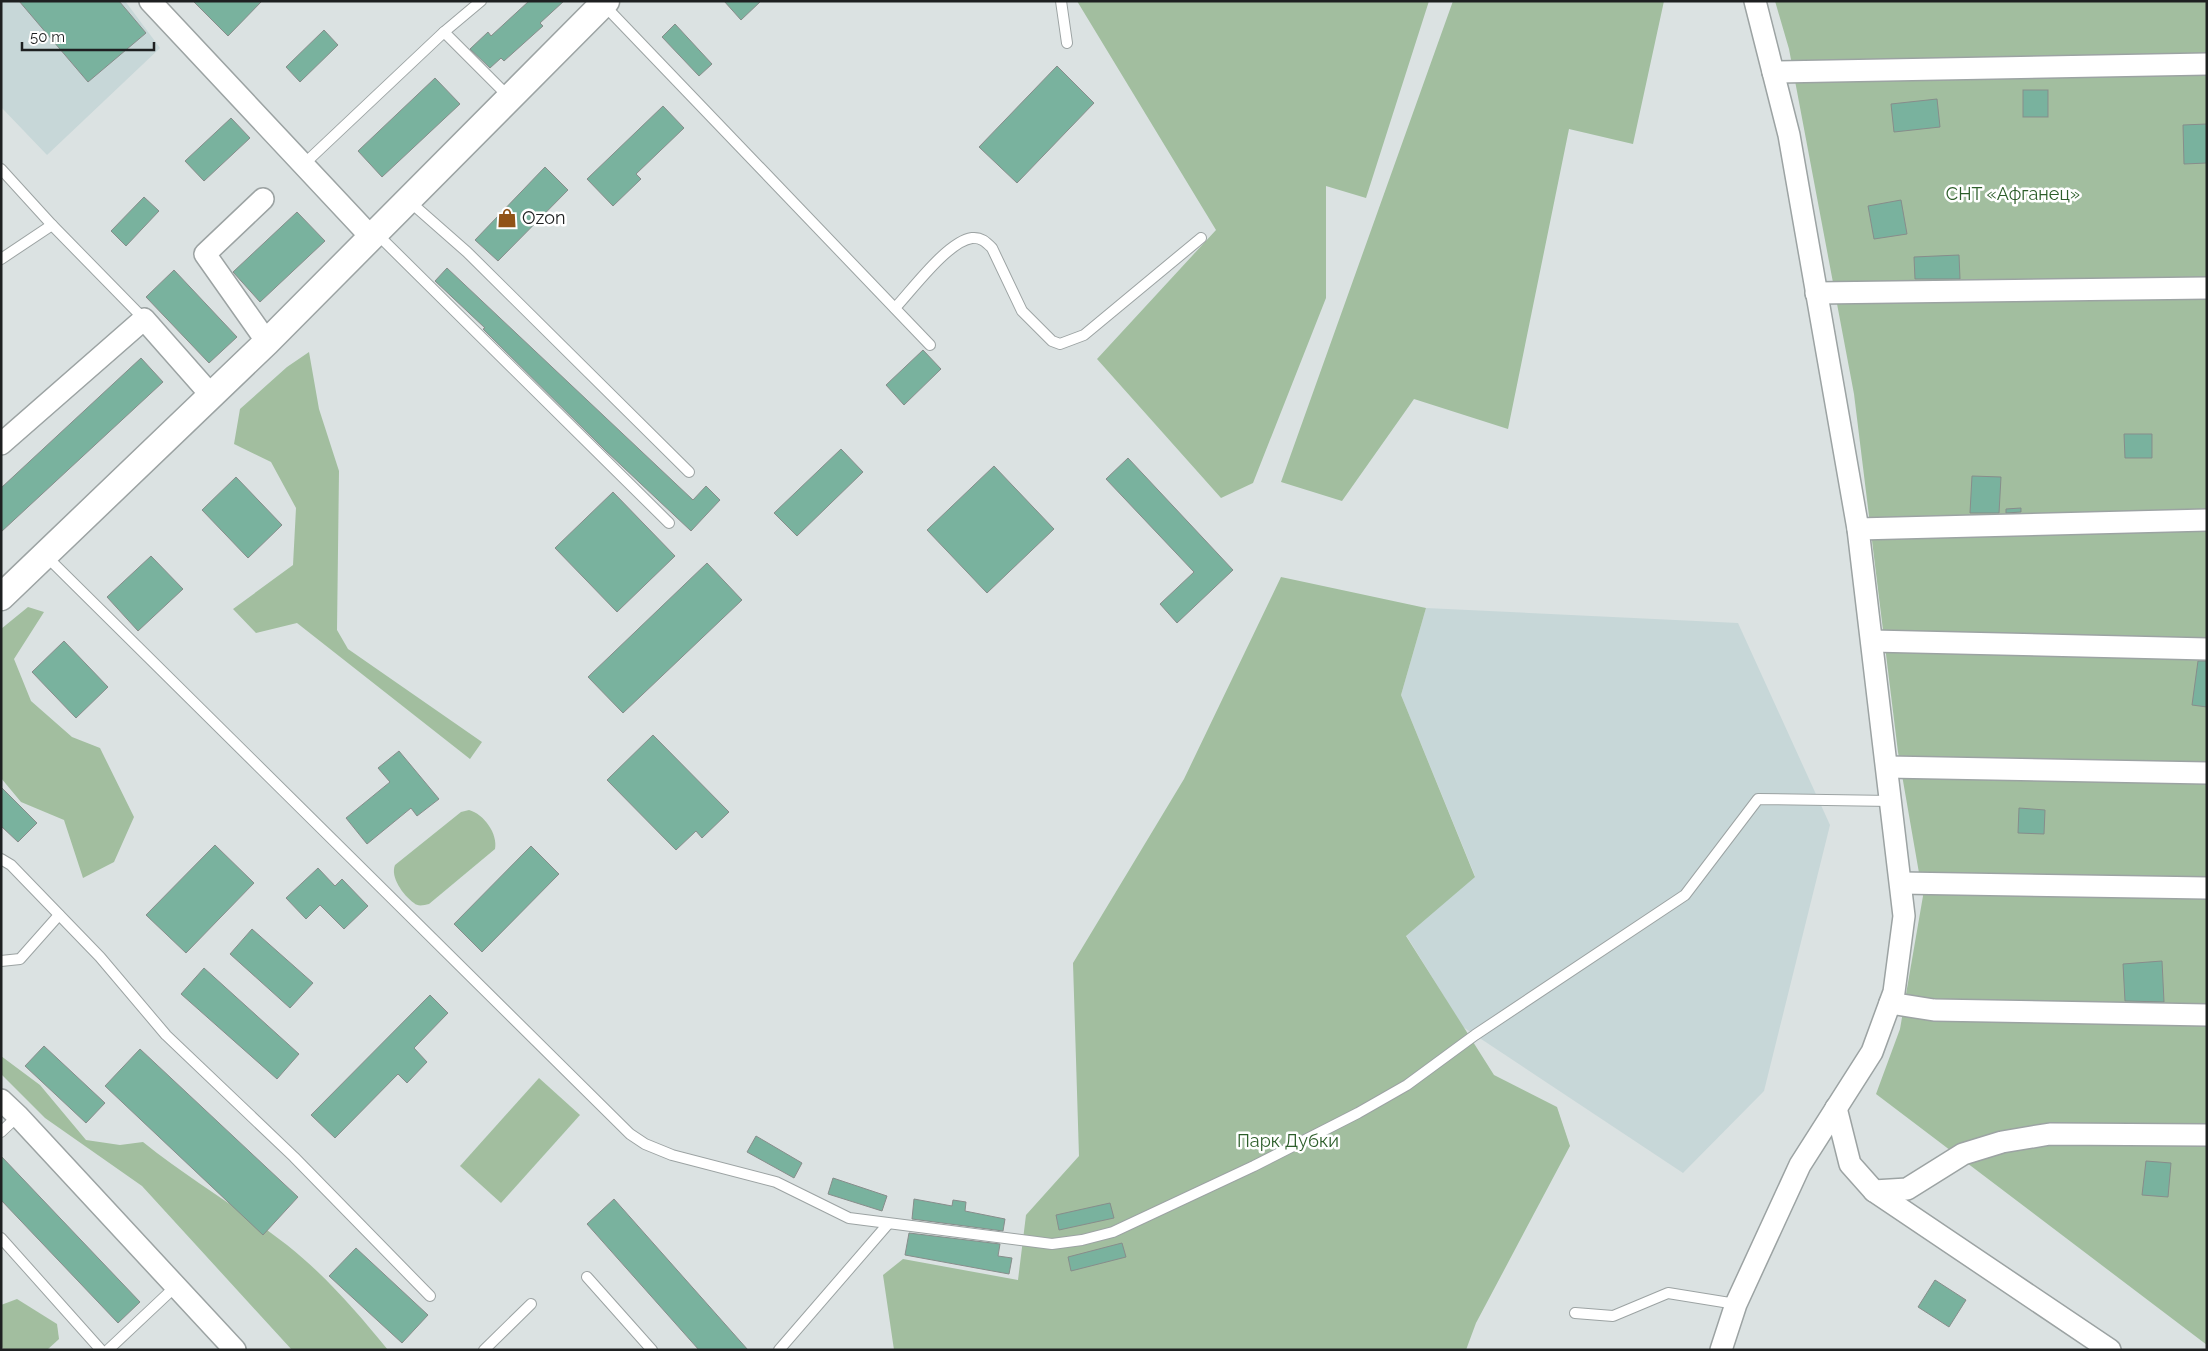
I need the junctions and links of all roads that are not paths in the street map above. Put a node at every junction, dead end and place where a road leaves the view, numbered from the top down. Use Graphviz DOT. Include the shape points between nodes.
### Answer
graph roads {
  1 [pos="150,1"];
  2 [pos="480,1"];
  3 [pos="1061,1"];
  4 [pos="1755,1"];
  5 [pos="604,3"];
  6 [pos="444,32"];
  7 [pos="1067,43"];
  8 [pos="2207,64"];
  9 [pos="1773,72"];
  10 [pos="509,98"];
  11 [pos="302,166"];
  12 [pos="1,169"];
  13 [pos="263,199"];
  14 [pos="408,200"];
  15 [pos="52,225"];
  16 [pos="374,236"];
  17 [pos="1201,238"];
  18 [pos="1,259"];
  19 [pos="2207,288"];
  20 [pos="1816,293"];
  21 [pos="894,308"];
  22 [pos="144,319"];
  23 [pos="267,342"];
  24 [pos="930,345"];
  25 [pos="211,395"];
  26 [pos="1,444"];
  27 [pos="689,472"];
  28 [pos="2207,520"];
  29 [pos="669,523"];
  30 [pos="1858,529"];
  31 [pos="45,554"];
  32 [pos="5,585"];
  33 [pos="1872,641"];
  34 [pos="2207,649"];
  35 [pos="1887,767"];
  36 [pos="2207,773"];
  37 [pos="1891,800"];
  38 [pos="1,859"];
  39 [pos="1901,883"];
  40 [pos="2207,888"];
  41 [pos="59,915"];
  42 [pos="1,960"];
  43 [pos="1890,1003"];
  44 [pos="2207,1015"];
  45 [pos="1,1100"];
  46 [pos="1836,1108"];
  47 [pos="18,1116"];
  48 [pos="1,1132"];
  49 [pos="2207,1134"];
  50 [pos="1874,1191"];
  51 [pos="888,1224"];
  52 [pos="1,1238"];
  53 [pos="587,1277"];
  54 [pos="175,1286"];
  55 [pos="430,1296"];
  56 [pos="531,1304"];
  57 [pos="1736,1304"];
  58 [pos="1575,1313"];
  59 [pos="101,1350"];
  60 [pos="108,1350"];
  61 [pos="235,1350"];
  62 [pos="484,1350"];
  63 [pos="652,1350"];
  64 [pos="779,1350"];
  65 [pos="1721,1350"];
  66 [pos="2110,1350"];
  1 -- 11 [label="street"];
  2 -- 6 [label="lane"];
  3 -- 7 [label="lane"];
  4 -- 9 [label="street"];
  5 -- 10 [label="street"];
  5 -- 21 [label="lane"];
  6 -- 10 [label="lane"];
  6 -- 11 [label="lane"];
  8 -- 9 [label="street"];
  9 -- 20 [label="street" via="1789,135"];
  10 -- 14 [label="street"];
  11 -- 16 [label="street"];
  12 -- 15 [label="lane"];
  13 -- 23 [label="street" via="205,254"];
  14 -- 16 [label="street"];
  14 -- 27 [label="lane" via="467,252"];
  15 -- 18 [label="lane"];
  15 -- 22 [label="lane"];
  16 -- 23 [label="street"];
  16 -- 29 [label="lane"];
  17 -- 21 [label="lane" via="1084,335 1060,344 1052,341 1022,311 992,248 984,240 973,238 959,242"];
  19 -- 20 [label="street"];
  20 -- 30 [label="street"];
  21 -- 24 [label="lane"];
  22 -- 25 [label="street"];
  22 -- 26 [label="street"];
  23 -- 25 [label="street"];
  25 -- 31 [label="street"];
  28 -- 30 [label="street"];
  30 -- 33 [label="street"];
  31 -- 32 [label="street"];
  31 -- 51 [label="lane" via="630,1134 672,1155 776,1182 849,1218"];
  33 -- 34 [label="street"];
  33 -- 35 [label="street"];
  35 -- 36 [label="street"];
  35 -- 37 [label="street"];
  37 -- 39 [label="street"];
  37 -- 51 [label="lane" via="1758,799 1685,894 1474,1035 1407,1085 1358,1113 1113,1232 1052,1244"];
  38 -- 41 [label="lane" via="11,865"];
  39 -- 40 [label="street"];
  39 -- 43 [label="street" via="1904,916"];
  41 -- 42 [label="lane" via="20,959"];
  41 -- 55 [label="lane" via="100,957 166,1035 294,1157"];
  43 -- 44 [label="street" via="1934,1010"];
  43 -- 46 [label="street" via="1872,1052"];
  45 -- 47 [label="street"];
  46 -- 50 [label="street" via="1850,1164"];
  46 -- 57 [label="street" via="1800,1165"];
  47 -- 48 [label="lane"];
  47 -- 54 [label="street"];
  49 -- 50 [label="street" via="2050,1134 2002,1142 1964,1154 1907,1189"];
  50 -- 66 [label="street"];
  51 -- 64 [label="lane"];
  52 -- 59 [label="lane"];
  53 -- 63 [label="lane"];
  54 -- 60 [label="lane"];
  54 -- 61 [label="street"];
  56 -- 62 [label="lane"];
  57 -- 58 [label="lane" via="1668,1293 1613,1316"];
  57 -- 65 [label="street"];
}
